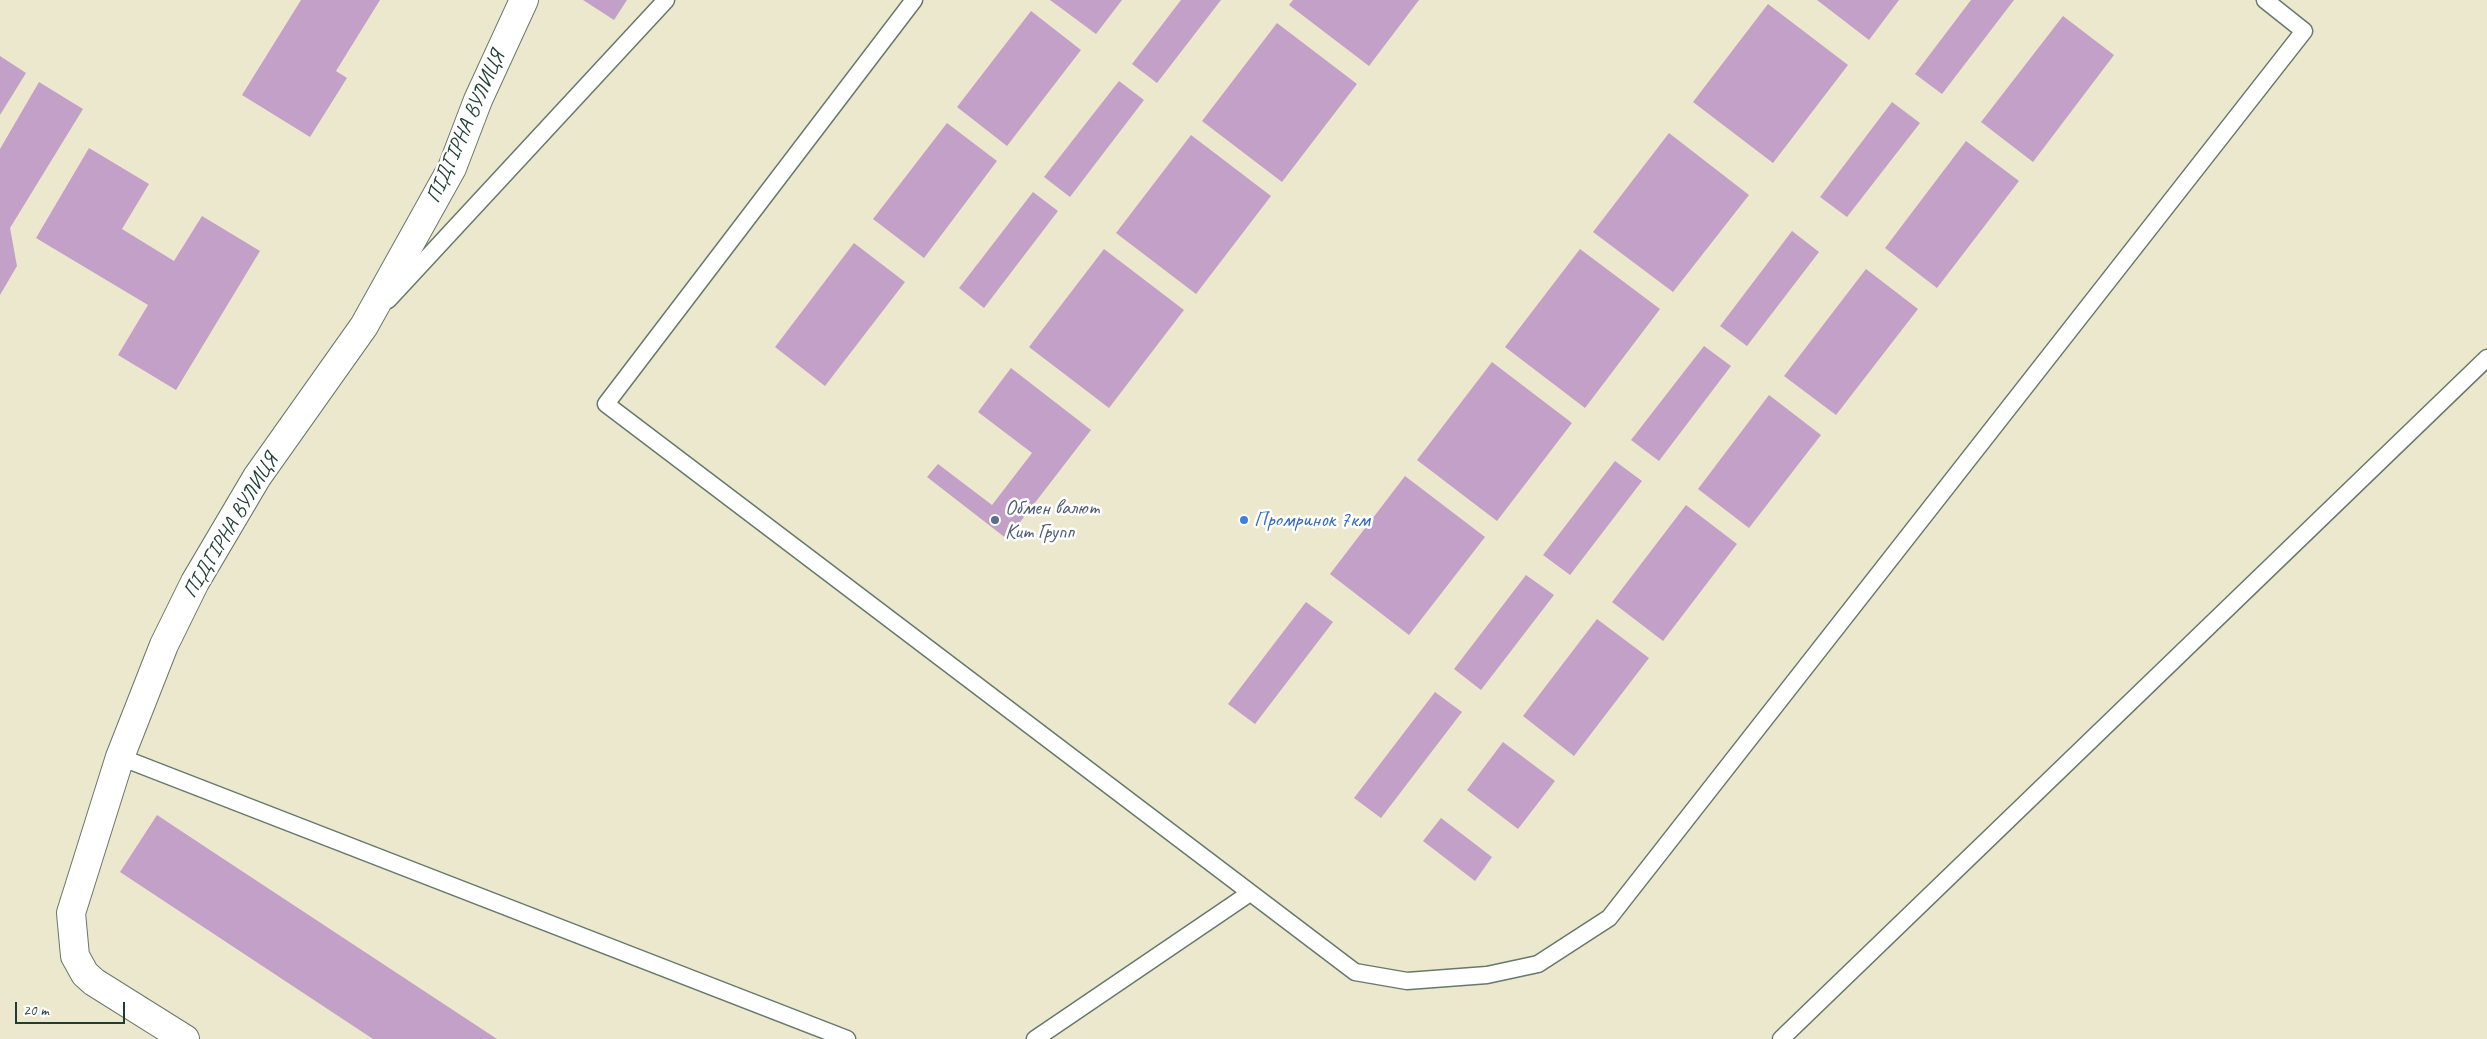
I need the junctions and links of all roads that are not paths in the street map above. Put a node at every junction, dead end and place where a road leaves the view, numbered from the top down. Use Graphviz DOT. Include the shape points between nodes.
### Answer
graph roads {
  1 [pos="524,0"];
  2 [pos="666,0"];
  3 [pos="914,0"];
  4 [pos="2265,0"];
  5 [pos="364,326"];
  6 [pos="2487,358"];
  7 [pos="120,757"];
  8 [pos="1250,892"];
  9 [pos="186,1039"];
  10 [pos="847,1039"];
  11 [pos="1036,1039"];
  12 [pos="1781,1039"];
  1 -- 5 [label="street, ПІДГІРНА ВУЛИЦЯ" via="478,100 452,168"];
  2 -- 5 [label="lane"];
  3 -- 8 [label="lane" via="606,404"];
  4 -- 8 [label="lane" via="2304,31 1609,918 1538,964 1487,975 1407,981 1355,972"];
  5 -- 7 [label="street, ПІДГІРНА ВУЛИЦЯ" via="258,476 195,582 164,645"];
  6 -- 12 [label="lane"];
  7 -- 9 [label="street, ПІДГІРНА ВУЛИЦЯ" via="71,913 75,956 85,974 94,982"];
  7 -- 10 [label="lane"];
  8 -- 11 [label="lane"];
}
